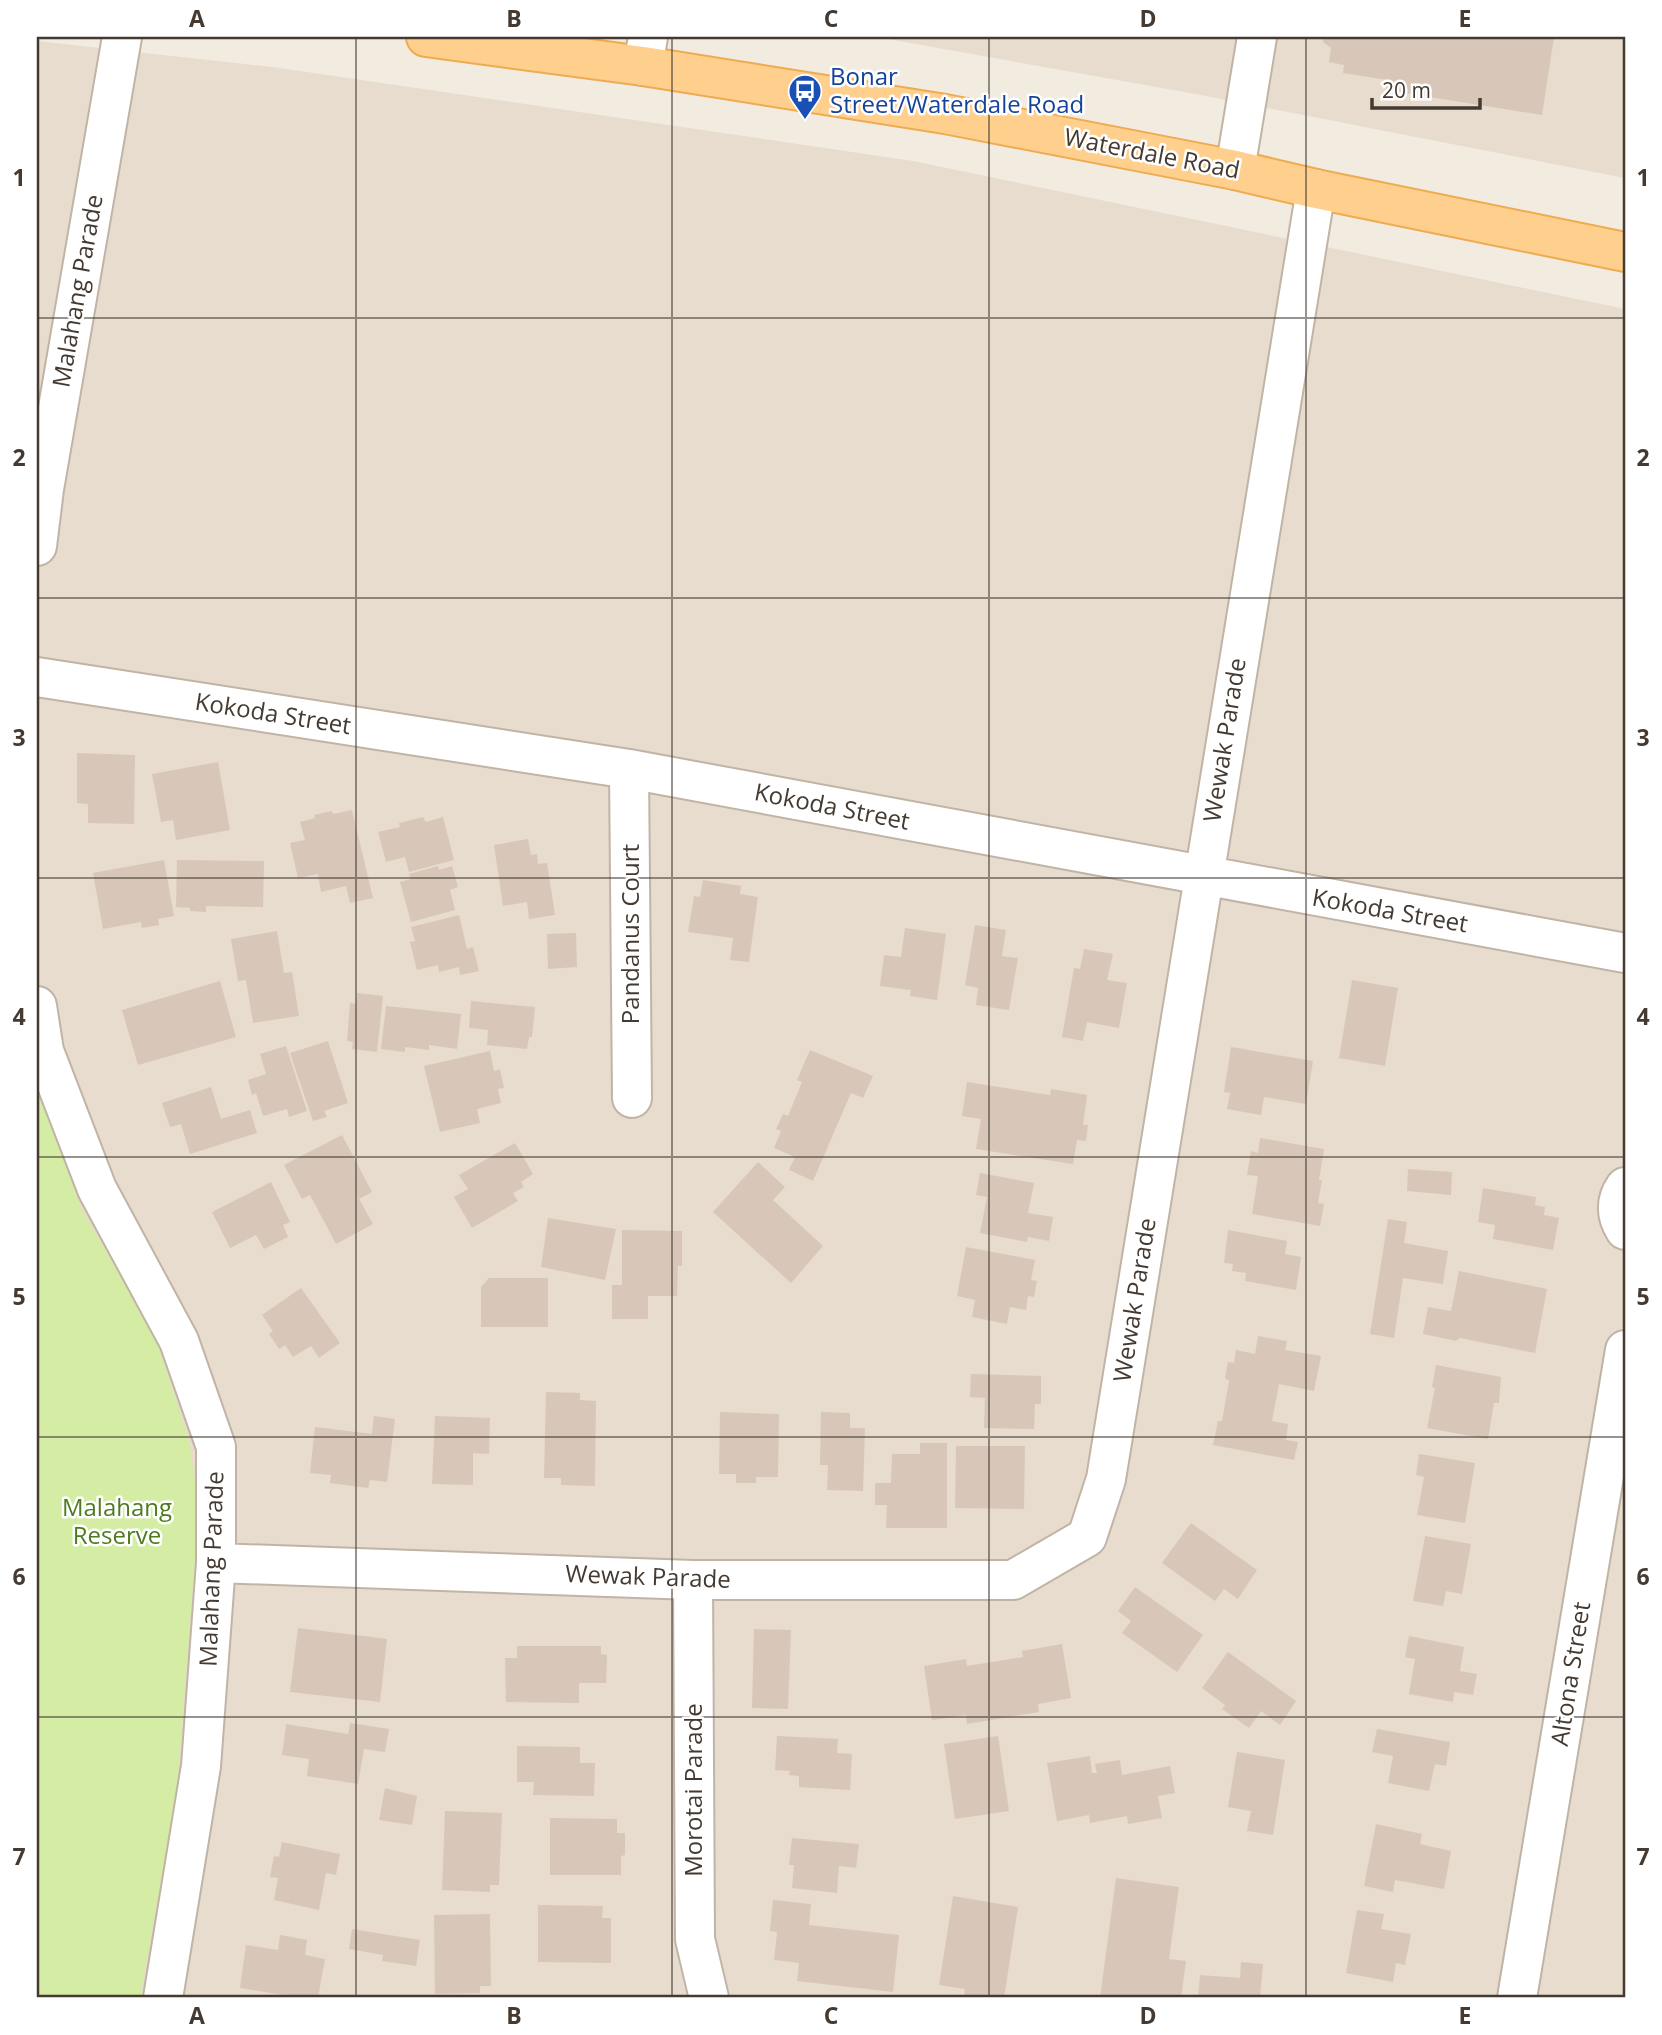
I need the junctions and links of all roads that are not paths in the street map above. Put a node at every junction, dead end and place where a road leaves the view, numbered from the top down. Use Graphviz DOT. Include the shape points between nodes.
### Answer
graph roads {
  1 [pos="122,37"];
  2 [pos="426,37"];
  3 [pos="1257,37"];
  4 [pos="645,51"];
  5 [pos="1235,170"];
  6 [pos="1316,190"];
  7 [pos="1625,252"];
  8 [pos="40,489"];
  9 [pos="37,546"];
  10 [pos="37,677"];
  11 [pos="629,769"];
  12 [pos="1203,876"];
  13 [pos="1625,953"];
  14 [pos="37,1006"];
  15 [pos="632,1098"];
  16 [pos="1625,1187"];
  17 [pos="1625,1230"];
  18 [pos="1625,1350"];
  19 [pos="216,1563"];
  20 [pos="693,1580"];
  21 [pos="163,1998"];
  22 [pos="709,1998"];
  23 [pos="1517,1998"];
  1 -- 8 [label="street, Malahang Parade"];
  2 -- 4 [label="main road, Waterdale Road"];
  3 -- 5 [label="street"];
  4 -- 5 [label="main road, Waterdale Road"];
  5 -- 6 [label="main road, Waterdale Road"];
  6 -- 7 [label="main road, Waterdale Road"];
  6 -- 12 [label="street, Wewak Parade"];
  8 -- 9 [label="street, Malahang Parade"];
  10 -- 11 [label="street, Kokoda Street"];
  11 -- 12 [label="street, Kokoda Street"];
  11 -- 15 [label="street, Pandanus Court"];
  12 -- 13 [label="street, Kokoda Street"];
  12 -- 20 [label="street, Wewak Parade" via="1106,1479 1087,1537 1013,1580"];
  14 -- 19 [label="street, Malahang Parade" via="44,1051 97,1189 179,1341 216,1447"];
  16 -- 17 [label="street" via="1617,1203"];
  18 -- 23 [label="street, Altona Street"];
  19 -- 20 [label="street, Wewak Parade"];
  19 -- 21 [label="street, Malahang Parade" via="201,1766"];
  20 -- 22 [label="street, Morotai Parade" via="695,1939"];
}
